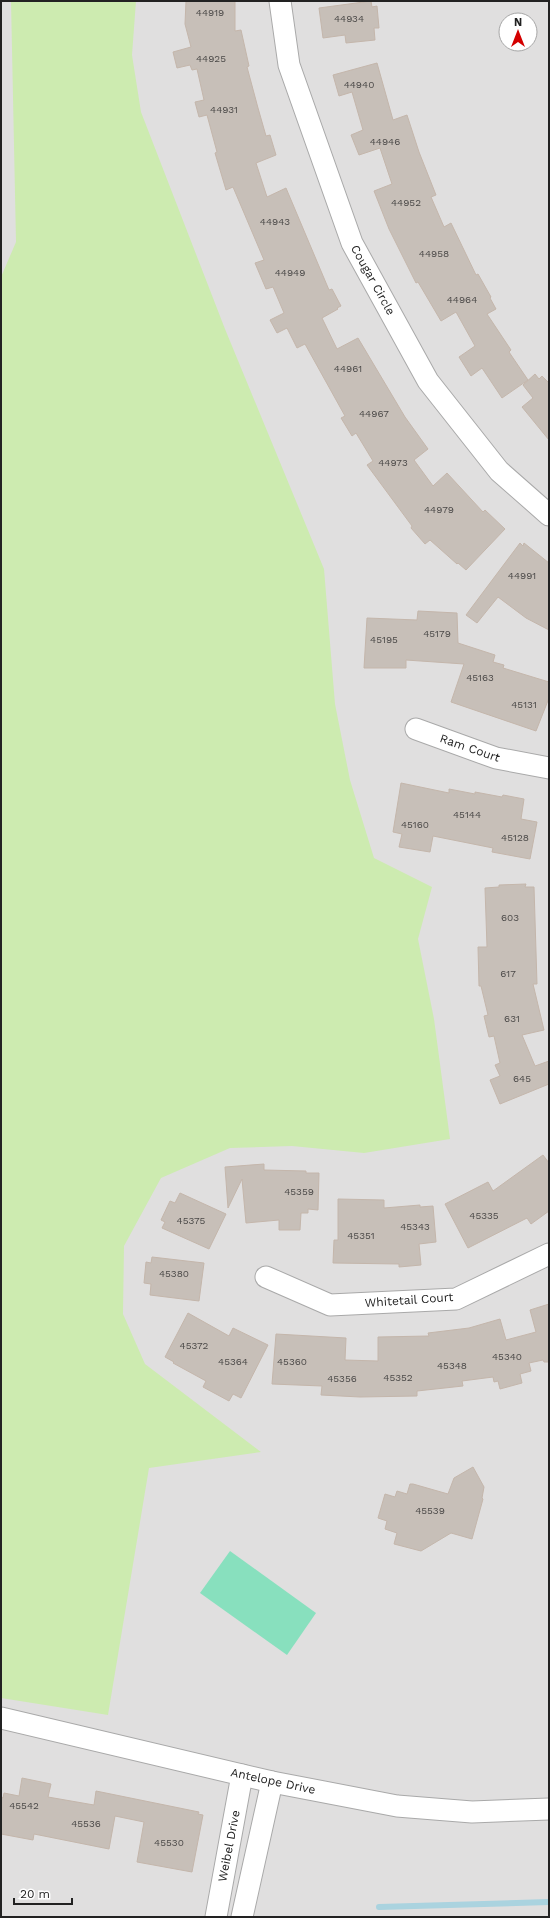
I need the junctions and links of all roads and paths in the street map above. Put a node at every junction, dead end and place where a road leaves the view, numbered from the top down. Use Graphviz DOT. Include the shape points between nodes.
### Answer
graph roads {
  1 [pos="280,1"];
  2 [pos="549,515"];
  3 [pos="416,729"];
  4 [pos="549,768"];
  5 [pos="549,1254"];
  6 [pos="266,1277"];
  7 [pos="1,1718"];
  8 [pos="242,1775"];
  9 [pos="272,1782"];
  10 [pos="549,1809"];
  11 [pos="216,1917"];
  12 [pos="242,1917"];
  1 -- 2 [label="street, Cougar Circle" via="289,65 352,243 428,381 499,471"];
  3 -- 4 [label="street, Ram Court" via="496,758"];
  5 -- 6 [label="street, Whitetail Court" via="456,1299 330,1305"];
  7 -- 8 [label="street, Antelope Drive"];
  8 -- 9 [label="street, Antelope Drive"];
  8 -- 11 [label="street, Weibel Drive"];
  9 -- 10 [label="street, Antelope Drive" via="397,1806 472,1812"];
  9 -- 12 [label="street"];
}
